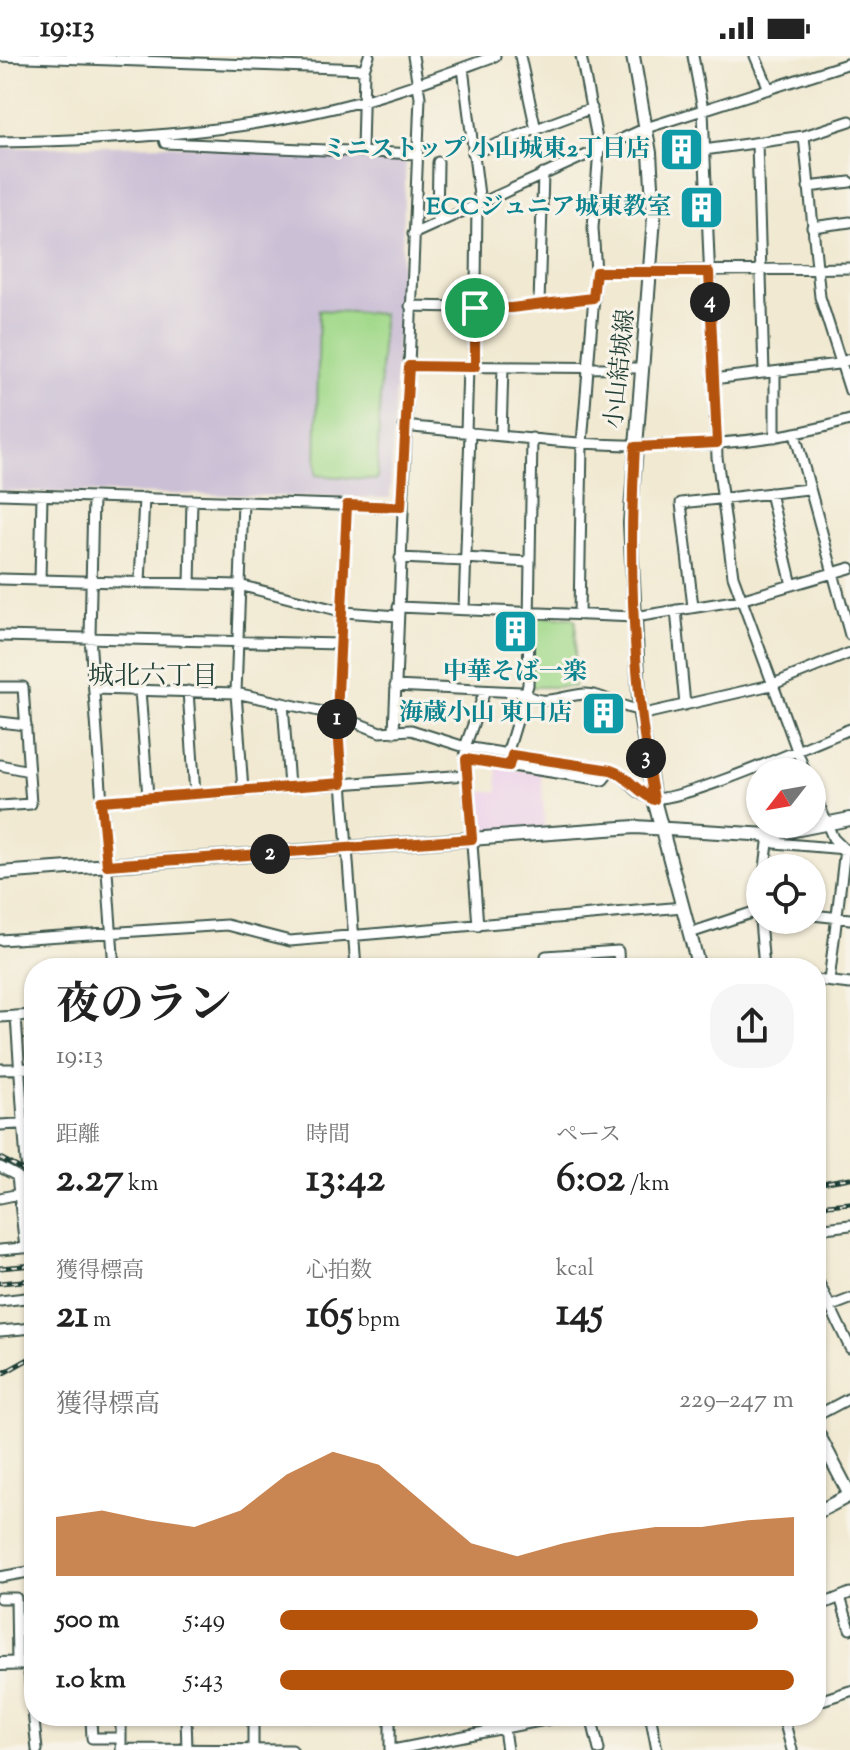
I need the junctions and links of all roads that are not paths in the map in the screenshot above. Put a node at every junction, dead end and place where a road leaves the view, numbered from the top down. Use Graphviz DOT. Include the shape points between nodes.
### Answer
graph roads {
  1 [pos="0,56"];
  2 [pos="369,56"];
  3 [pos="413,56"];
  4 [pos="495,56"];
  5 [pos="520,56"];
  6 [pos="581,56"];
  7 [pos="633,56"];
  8 [pos="693,56"];
  9 [pos="755,56"];
  10 [pos="23,57"];
  11 [pos="79,58"];
  12 [pos="122,58"];
  13 [pos="166,59"];
  14 [pos="204,60"];
  15 [pos="242,60"];
  16 [pos="262,61"];
  17 [pos="309,62"];
  18 [pos="850,63"];
  19 [pos="463,68"];
  20 [pos="364,69"];
  21 [pos="418,84"];
  22 [pos="769,89"];
  23 [pos="363,101"];
  24 [pos="592,108"];
  25 [pos="703,110"];
  26 [pos="850,121"];
  27 [pos="646,128"];
  28 [pos="536,130"];
  29 [pos="163,136"];
  30 [pos="804,136"];
  31 [pos="0,142"];
  32 [pos="757,143"];
  33 [pos="599,149"];
  34 [pos="362,150"];
  35 [pos="704,150"];
  36 [pos="473,153"];
  37 [pos="417,154"];
  38 [pos="438,162"];
  39 [pos="543,174"];
  40 [pos="850,182"];
  41 [pos="808,187"];
  42 [pos="478,204"];
  43 [pos="850,222"];
  44 [pos="437,223"];
  45 [pos="812,227"];
  46 [pos="413,234"];
  47 [pos="850,268"];
  48 [pos="816,269"];
  49 [pos="762,270"];
  50 [pos="596,272"];
  51 [pos="709,272"];
  52 [pos="652,273"];
  53 [pos="593,298"];
  54 [pos="539,304"];
  55 [pos="410,306"];
  56 [pos="475,308"];
  57 [pos="850,359"];
  58 [pos="838,364"];
  59 [pos="409,366"];
  60 [pos="472,367"];
  61 [pos="503,367"];
  62 [pos="588,368"];
  63 [pos="643,368"];
  64 [pos="770,372"];
  65 [pos="713,379"];
  66 [pos="850,391"];
  67 [pos="850,420"];
  68 [pos="404,426"];
  69 [pos="468,432"];
  70 [pos="795,434"];
  71 [pos="501,435"];
  72 [pos="775,437"];
  73 [pos="532,438"];
  74 [pos="582,443"];
  75 [pos="717,443"];
  76 [pos="635,447"];
  77 [pos="808,489"];
  78 [pos="770,493"];
  79 [pos="0,494"];
  80 [pos="42,496"];
  81 [pos="93,497"];
  82 [pos="144,498"];
  83 [pos="722,498"];
  84 [pos="192,500"];
  85 [pos="243,502"];
  86 [pos="347,505"];
  87 [pos="401,507"];
  88 [pos="400,558"];
  89 [pos="465,560"];
  90 [pos="528,562"];
  91 [pos="850,568"];
  92 [pos="831,574"];
  93 [pos="0,579"];
  94 [pos="40,580"];
  95 [pos="91,581"];
  96 [pos="140,583"];
  97 [pos="190,584"];
  98 [pos="239,585"];
  99 [pos="792,585"];
  100 [pos="740,600"];
  101 [pos="693,607"];
  102 [pos="464,609"];
  103 [pos="676,610"];
  104 [pos="398,611"];
  105 [pos="344,612"];
  106 [pos="527,612"];
  107 [pos="579,615"];
  108 [pos="635,617"];
  109 [pos="850,635"];
  110 [pos="0,636"];
  111 [pos="90,637"];
  112 [pos="237,642"];
  113 [pos="340,644"];
  114 [pos="850,653"];
  115 [pos="771,685"];
  116 [pos="395,686"];
  117 [pos="0,687"];
  118 [pos="94,689"];
  119 [pos="140,690"];
  120 [pos="188,691"];
  121 [pos="485,691"];
  122 [pos="236,693"];
  123 [pos="526,696"];
  124 [pos="283,703"];
  125 [pos="685,705"];
  126 [pos="640,712"];
  127 [pos="337,715"];
  128 [pos="0,722"];
  129 [pos="26,725"];
  130 [pos="850,729"];
  131 [pos="394,732"];
  132 [pos="465,747"];
  133 [pos="796,750"];
  134 [pos="510,754"];
  135 [pos="799,758"];
  136 [pos="466,759"];
  137 [pos="0,765"];
  138 [pos="509,766"];
  139 [pos="611,770"];
  140 [pos="29,771"];
  141 [pos="467,775"];
  142 [pos="342,783"];
  143 [pos="289,787"];
  144 [pos="243,790"];
  145 [pos="195,794"];
  146 [pos="148,797"];
  147 [pos="654,800"];
  148 [pos="101,801"];
  149 [pos="0,806"];
  150 [pos="850,819"];
  151 [pos="826,821"];
  152 [pos="828,826"];
  153 [pos="661,828"];
  154 [pos="746,834"];
  155 [pos="771,838"];
  156 [pos="472,839"];
  157 [pos="347,848"];
  158 [pos="848,850"];
  159 [pos="107,865"];
  160 [pos="0,873"];
  161 [pos="845,890"];
  162 [pos="683,907"];
  163 [pos="746,915"];
  164 [pos="826,916"];
  165 [pos="837,917"];
  166 [pos="850,919"];
  167 [pos="478,926"];
  168 [pos="111,932"];
  169 [pos="690,933"];
  170 [pos="353,934"];
  171 [pos="761,934"];
  172 [pos="0,940"];
  173 [pos="113,958"];
  174 [pos="355,958"];
  175 [pos="546,958"];
  176 [pos="618,958"];
  177 [pos="696,958"];
  178 [pos="763,958"];
  179 [pos="826,981"];
  180 [pos="829,981"];
  181 [pos="850,984"];
  182 [pos="16,1016"];
  183 [pos="24,1016"];
  184 [pos="0,1017"];
  185 [pos="0,1069"];
  186 [pos="20,1069"];
  187 [pos="24,1069"];
  188 [pos="24,1093"];
  189 [pos="24,1123"];
  190 [pos="0,1125"];
  191 [pos="0,1167"];
  192 [pos="24,1195"];
  193 [pos="20,1196"];
  194 [pos="0,1198"];
  195 [pos="24,1219"];
  196 [pos="850,1225"];
  197 [pos="826,1228"];
  198 [pos="24,1248"];
  199 [pos="0,1250"];
  200 [pos="850,1299"];
  201 [pos="24,1300"];
  202 [pos="826,1300"];
  203 [pos="0,1301"];
  204 [pos="829,1307"];
  205 [pos="24,1329"];
  206 [pos="0,1331"];
  207 [pos="850,1348"];
  208 [pos="850,1398"];
  209 [pos="826,1411"];
  210 [pos="826,1449"];
  211 [pos="850,1495"];
  212 [pos="826,1508"];
  213 [pos="24,1573"];
  214 [pos="0,1577"];
  215 [pos="845,1595"];
  216 [pos="0,1598"];
  217 [pos="826,1603"];
  218 [pos="850,1629"];
  219 [pos="24,1651"];
  220 [pos="0,1664"];
  221 [pos="24,1664"];
  222 [pos="850,1691"];
  223 [pos="826,1699"];
  224 [pos="34,1726"];
  225 [pos="91,1726"];
  226 [pos="186,1726"];
  227 [pos="253,1726"];
  228 [pos="390,1726"];
  229 [pos="504,1726"];
  230 [pos="518,1726"];
  231 [pos="593,1726"];
  232 [pos="652,1726"];
  233 [pos="786,1726"];
  234 [pos="504,1729"];
  235 [pos="121,1746"];
  236 [pos="37,1750"];
  237 [pos="187,1750"];
  238 [pos="253,1750"];
  239 [pos="292,1750"];
  240 [pos="391,1750"];
  241 [pos="507,1750"];
  242 [pos="599,1750"];
  243 [pos="657,1750"];
  244 [pos="792,1750"];
  1 -- 10 [label="street"];
  2 -- 20 [label="street"];
  3 -- 21 [label="street"];
  4 -- 19 [label="street"];
  5 -- 28 [label="street"];
  6 -- 24 [label="street"];
  7 -- 27 [label="main road, 小山結城線"];
  8 -- 25 [label="street"];
  9 -- 22 [label="street"];
  10 -- 11 [label="street"];
  11 -- 12 [label="street"];
  12 -- 13 [label="street"];
  13 -- 14 [label="street"];
  14 -- 15 [label="street"];
  15 -- 16 [label="street"];
  16 -- 17 [label="street"];
  17 -- 20 [label="street"];
  18 -- 22 [label="street"];
  19 -- 21 [label="street"];
  19 -- 36 [label="street"];
  20 -- 23 [label="street"];
  21 -- 23 [label="street"];
  21 -- 37 [label="street"];
  22 -- 25 [label="street"];
  23 -- 29 [label="street"];
  23 -- 34 [label="street"];
  24 -- 28 [label="street"];
  24 -- 33 [label="street"];
  25 -- 27 [label="street"];
  25 -- 35 [label="street"];
  26 -- 30 [label="street"];
  27 -- 33 [label="street"];
  27 -- 52 [label="main road, 小山結城線" via="654,191"];
  28 -- 36 [label="street"];
  29 -- 31 [label="street"];
  29 -- 34 [label="street" via="165,143"];
  30 -- 32 [label="street"];
  30 -- 41 [label="street"];
  32 -- 35 [label="street"];
  32 -- 49 [label="street"];
  33 -- 39 [label="street"];
  33 -- 50 [label="street" via="593,228"];
  34 -- 37 [label="street"];
  35 -- 51 [label="street"];
  36 -- 42 [label="street"];
  37 -- 46 [label="street"];
  38 -- 44 [label="street"];
  39 -- 42 [label="street"];
  39 -- 54 [label="street"];
  40 -- 41 [label="street"];
  41 -- 45 [label="street"];
  42 -- 44 [label="street"];
  42 -- 56 [label="street"];
  43 -- 45 [label="street"];
  44 -- 46 [label="street"];
  45 -- 48 [label="street"];
  46 -- 55 [label="street"];
  47 -- 48 [label="street"];
  48 -- 49 [label="street"];
  48 -- 58 [label="street"];
  49 -- 51 [label="street"];
  49 -- 64 [label="street"];
  50 -- 52 [label="street"];
  50 -- 53 [label="street"];
  51 -- 52 [label="street"];
  51 -- 65 [label="street"];
  52 -- 63 [label="main road, 小山結城線"];
  53 -- 54 [label="street"];
  53 -- 62 [label="street"];
  54 -- 56 [label="street"];
  55 -- 56 [label="street"];
  55 -- 59 [label="street"];
  56 -- 60 [label="street"];
  57 -- 58 [label="street"];
  58 -- 64 [label="street"];
  58 -- 66 [label="street"];
  59 -- 60 [label="street"];
  59 -- 68 [label="street"];
  60 -- 61 [label="street"];
  60 -- 69 [label="street"];
  61 -- 62 [label="street"];
  61 -- 71 [label="street"];
  62 -- 63 [label="street"];
  62 -- 74 [label="street"];
  63 -- 76 [label="main road, 小山結城線"];
  64 -- 65 [label="street"];
  64 -- 72 [label="street"];
  65 -- 75 [label="street"];
  67 -- 70 [label="street"];
  68 -- 69 [label="street"];
  68 -- 87 [label="street"];
  69 -- 71 [label="street"];
  69 -- 89 [label="street"];
  70 -- 72 [label="street"];
  70 -- 77 [label="street"];
  71 -- 73 [label="street"];
  72 -- 75 [label="street"];
  73 -- 74 [label="street"];
  73 -- 90 [label="street"];
  74 -- 76 [label="street"];
  74 -- 107 [label="street"];
  75 -- 76 [label="street"];
  75 -- 83 [label="street"];
  76 -- 108 [label="main road, 小山結城線" via="630,523"];
  77 -- 78 [label="street"];
  77 -- 92 [label="street"];
  78 -- 83 [label="street"];
  78 -- 99 [label="street"];
  79 -- 80 [label="street"];
  80 -- 81 [label="street"];
  80 -- 94 [label="street"];
  81 -- 82 [label="street"];
  81 -- 95 [label="street"];
  82 -- 84 [label="street"];
  82 -- 96 [label="street"];
  83 -- 100 [label="street"];
  83 -- 101 [label="street" via="681,503"];
  84 -- 85 [label="street"];
  84 -- 97 [label="street"];
  85 -- 86 [label="street"];
  85 -- 98 [label="street"];
  86 -- 87 [label="street"];
  86 -- 105 [label="street"];
  87 -- 88 [label="street"];
  88 -- 89 [label="street"];
  88 -- 104 [label="street"];
  89 -- 90 [label="street"];
  89 -- 102 [label="street"];
  90 -- 106 [label="street"];
  91 -- 92 [label="street"];
  92 -- 99 [label="street"];
  92 -- 109 [label="street"];
  93 -- 94 [label="street"];
  94 -- 95 [label="street"];
  95 -- 96 [label="street"];
  95 -- 111 [label="street"];
  96 -- 97 [label="street"];
  97 -- 98 [label="street"];
  98 -- 105 [label="street"];
  98 -- 112 [label="street"];
  99 -- 100 [label="street"];
  100 -- 101 [label="street"];
  100 -- 115 [label="street"];
  101 -- 103 [label="street"];
  102 -- 104 [label="street"];
  102 -- 106 [label="street"];
  103 -- 108 [label="street"];
  103 -- 125 [label="street"];
  104 -- 105 [label="street"];
  104 -- 116 [label="street"];
  105 -- 113 [label="street"];
  106 -- 107 [label="street"];
  106 -- 123 [label="street"];
  107 -- 108 [label="street"];
  108 -- 126 [label="main road, 小山結城線"];
  110 -- 111 [label="street"];
  111 -- 112 [label="street"];
  111 -- 118 [label="street"];
  112 -- 113 [label="street"];
  112 -- 122 [label="street"];
  113 -- 127 [label="street"];
  114 -- 115 [label="street"];
  115 -- 125 [label="street"];
  115 -- 133 [label="street"];
  116 -- 121 [label="street"];
  116 -- 131 [label="street"];
  117 -- 129 [label="street" via="23,687"];
  118 -- 119 [label="street"];
  118 -- 148 [label="street"];
  119 -- 120 [label="street"];
  119 -- 146 [label="street"];
  120 -- 122 [label="street"];
  120 -- 145 [label="street"];
  121 -- 123 [label="street"];
  121 -- 132 [label="street"];
  122 -- 124 [label="street"];
  122 -- 144 [label="street"];
  123 -- 126 [label="street" via="554,702 586,694"];
  123 -- 134 [label="street"];
  124 -- 127 [label="street"];
  124 -- 143 [label="street"];
  125 -- 126 [label="street"];
  126 -- 147 [label="main road, 小山結城線"];
  127 -- 131 [label="street" via="380,732"];
  127 -- 142 [label="street"];
  128 -- 129 [label="street"];
  129 -- 140 [label="street"];
  130 -- 133 [label="street"];
  131 -- 132 [label="street" via="427,733"];
  132 -- 134 [label="street"];
  132 -- 136 [label="street"];
  133 -- 135 [label="street"];
  133 -- 147 [label="street" via="705,787"];
  134 -- 138 [label="street"];
  134 -- 139 [label="street"];
  136 -- 138 [label="street"];
  136 -- 141 [label="street"];
  137 -- 140 [label="street"];
  138 -- 139 [label="street" via="603,780"];
  139 -- 147 [label="street"];
  140 -- 149 [label="street" via="31,804"];
  141 -- 142 [label="street"];
  141 -- 156 [label="street"];
  142 -- 143 [label="street"];
  142 -- 157 [label="street"];
  143 -- 144 [label="street"];
  144 -- 145 [label="street"];
  145 -- 146 [label="street"];
  146 -- 148 [label="street"];
  147 -- 153 [label="main road, 小山結城線"];
  148 -- 159 [label="street"];
  150 -- 152 [label="main road"];
  151 -- 152 [label="street"];
  152 -- 158 [label="street"];
  153 -- 154 [label="main road"];
  153 -- 156 [label="main road"];
  153 -- 162 [label="main road, 小山結城線"];
  155 -- 158 [label="street" via="775,843"];
  156 -- 157 [label="main road"];
  156 -- 167 [label="street"];
  157 -- 159 [label="main road"];
  157 -- 170 [label="street"];
  158 -- 161 [label="street"];
  159 -- 160 [label="main road"];
  159 -- 168 [label="street"];
  161 -- 165 [label="street"];
  162 -- 167 [label="street"];
  162 -- 169 [label="main road, 小山結城線"];
  163 -- 169 [label="street"];
  164 -- 165 [label="street"];
  165 -- 166 [label="street"];
  165 -- 180 [label="street"];
  167 -- 170 [label="street"];
  168 -- 170 [label="street" via="227,925 290,941"];
  168 -- 172 [label="street"];
  168 -- 173 [label="street"];
  169 -- 177 [label="main road, 小山結城線"];
  170 -- 174 [label="street"];
  171 -- 178 [label="street"];
  175 -- 176 [label="street" via="618,951"];
  179 -- 180 [label="street"];
  180 -- 181 [label="street"];
  182 -- 183 [label="street"];
  182 -- 184 [label="street"];
  182 -- 186 [label="street"];
  185 -- 186 [label="street"];
  186 -- 187 [label="street"];
  186 -- 188 [label="street"];
  189 -- 190 [label="street"];
  191 -- 193 [label="street" via="17,1176"];
  192 -- 193 [label="street"];
  193 -- 194 [label="street"];
  193 -- 195 [label="street"];
  196 -- 197 [label="street"];
  198 -- 199 [label="street"];
  200 -- 204 [label="street"];
  201 -- 203 [label="street"];
  202 -- 204 [label="street"];
  204 -- 207 [label="street"];
  205 -- 206 [label="street"];
  208 -- 209 [label="street"];
  210 -- 211 [label="main road"];
  211 -- 212 [label="main road"];
  213 -- 214 [label="street"];
  215 -- 217 [label="street"];
  215 -- 218 [label="street"];
  216 -- 219 [label="street" via="16,1598"];
  220 -- 221 [label="main road"];
  222 -- 223 [label="street"];
  224 -- 236 [label="street"];
  225 -- 235 [label="street" via="92,1738"];
  226 -- 237 [label="street"];
  227 -- 238 [label="street"];
  228 -- 240 [label="street"];
  229 -- 234 [label="street"];
  230 -- 234 [label="street"];
  231 -- 242 [label="street"];
  232 -- 243 [label="street"];
  233 -- 244 [label="street"];
  234 -- 240 [label="street"];
  234 -- 241 [label="street"];
  235 -- 237 [label="street"];
  237 -- 238 [label="street"];
  238 -- 239 [label="street"];
}
